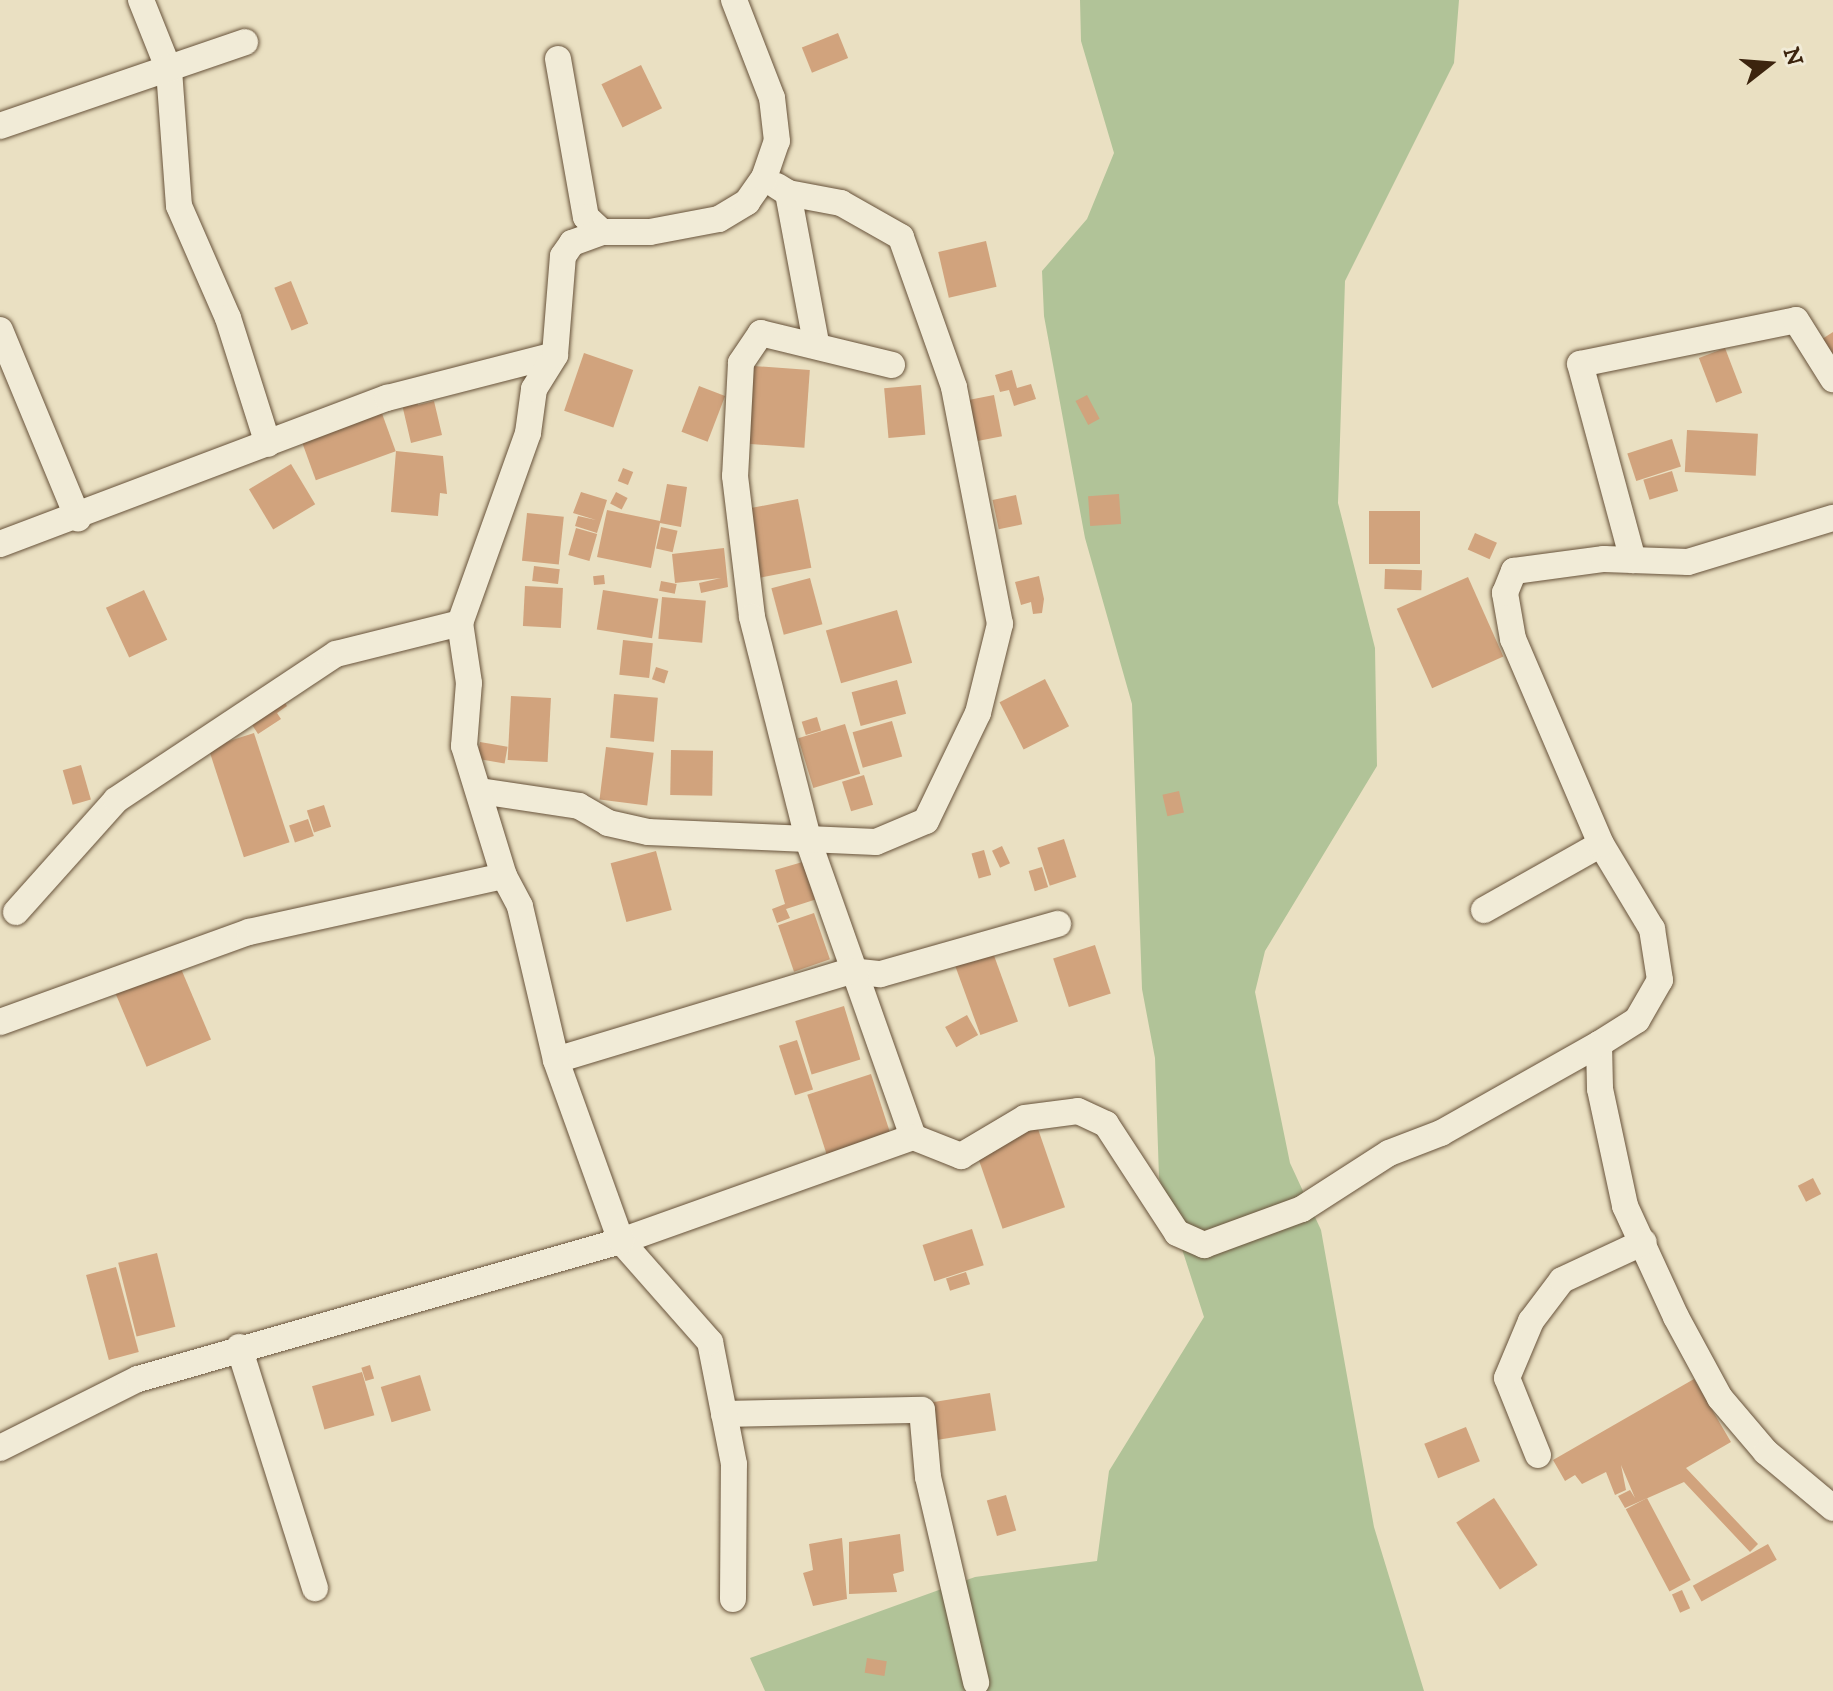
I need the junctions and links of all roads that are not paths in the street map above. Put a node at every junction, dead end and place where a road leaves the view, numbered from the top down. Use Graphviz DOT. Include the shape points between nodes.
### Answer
graph roads {
  1 [pos="141,0"];
  2 [pos="734,0"];
  3 [pos="245,42"];
  4 [pos="558,59"];
  5 [pos="169,70"];
  6 [pos="0,126"];
  7 [pos="764,178"];
  8 [pos="788,193"];
  9 [pos="602,232"];
  10 [pos="0,330"];
  11 [pos="816,342"];
  12 [pos="555,355"];
  13 [pos="892,365"];
  14 [pos="1833,379"];
  15 [pos="268,444"];
  16 [pos="78,518"];
  17 [pos="1833,518"];
  18 [pos="0,544"];
  19 [pos="1633,560"];
  20 [pos="460,623"];
  21 [pos="480,791"];
  22 [pos="809,843"];
  23 [pos="1601,844"];
  24 [pos="504,876"];
  25 [pos="1484,910"];
  26 [pos="16,912"];
  27 [pos="1058,924"];
  28 [pos="850,971"];
  29 [pos="0,1022"];
  30 [pos="1599,1044"];
  31 [pos="556,1060"];
  32 [pos="1552,1071"];
  33 [pos="1600,1089"];
  34 [pos="913,1137"];
  35 [pos="621,1241"];
  36 [pos="1644,1242"];
  37 [pos="239,1347"];
  38 [pos="724,1414"];
  39 [pos="0,1448"];
  40 [pos="1538,1455"];
  41 [pos="1833,1508"];
  42 [pos="315,1588"];
  43 [pos="733,1599"];
  44 [pos="976,1682"];
  1 -- 5 [label="street"];
  2 -- 7 [label="street" via="772,98 777,141"];
  3 -- 5 [label="street"];
  4 -- 9 [label="street" via="586,217"];
  5 -- 6 [label="street"];
  5 -- 15 [label="street" via="179,206 228,318"];
  7 -- 8 [label="street"];
  7 -- 9 [label="street" via="747,202 719,219 650,232"];
  8 -- 11 [label="street"];
  8 -- 22 [label="street" via="841,203 901,237 954,387 1000,624 978,713 926,821 876,842"];
  9 -- 12 [label="street" via="572,243 563,256"];
  10 -- 16 [label="street"];
  11 -- 13 [label="street"];
  11 -- 22 [label="street" via="761,333 741,363 735,476 752,617"];
  12 -- 15 [label="street" via="387,398"];
  12 -- 20 [label="street" via="534,389 528,433"];
  14 -- 19 [label="street" via="1796,320 1580,364"];
  15 -- 16 [label="street"];
  16 -- 18 [label="street"];
  17 -- 19 [label="street" via="1733,554"];
  19 -- 23 [label="street" via="1514,571 1505,593 1513,639"];
  20 -- 21 [label="street" via="469,683 464,746"];
  20 -- 26 [label="street" via="336,654 116,800"];
  21 -- 22 [label="street" via="579,806 608,823 648,832"];
  21 -- 24 [label="street"];
  22 -- 28 [label="street"];
  23 -- 25 [label="street"];
  23 -- 30 [label="street" via="1652,929 1660,980 1637,1020"];
  24 -- 29 [label="street" via="249,932"];
  24 -- 31 [label="street" via="520,906"];
  27 -- 28 [label="street" via="881,974"];
  28 -- 31 [label="street"];
  28 -- 34 [label="street"];
  30 -- 32 [label="street"];
  30 -- 33 [label="street"];
  31 -- 35 [label="street"];
  32 -- 33 [label="street"];
  32 -- 34 [label="street" via="1389,1153 1302,1209 1204,1245 1177,1233 1106,1124 1078,1111 1025,1118 961,1156"];
  33 -- 36 [label="street" via="1625,1206"];
  34 -- 35 [label="street"];
  35 -- 37 [label="street"];
  35 -- 38 [label="street" via="710,1342"];
  36 -- 40 [label="street" via="1562,1280 1531,1321 1507,1378"];
  36 -- 41 [label="street" via="1720,1398 1766,1452"];
  37 -- 39 [label="street" via="138,1379"];
  37 -- 42 [label="street"];
  38 -- 43 [label="street" via="739,1546"];
  38 -- 44 [label="street" via="922,1410 928,1477"];
}
